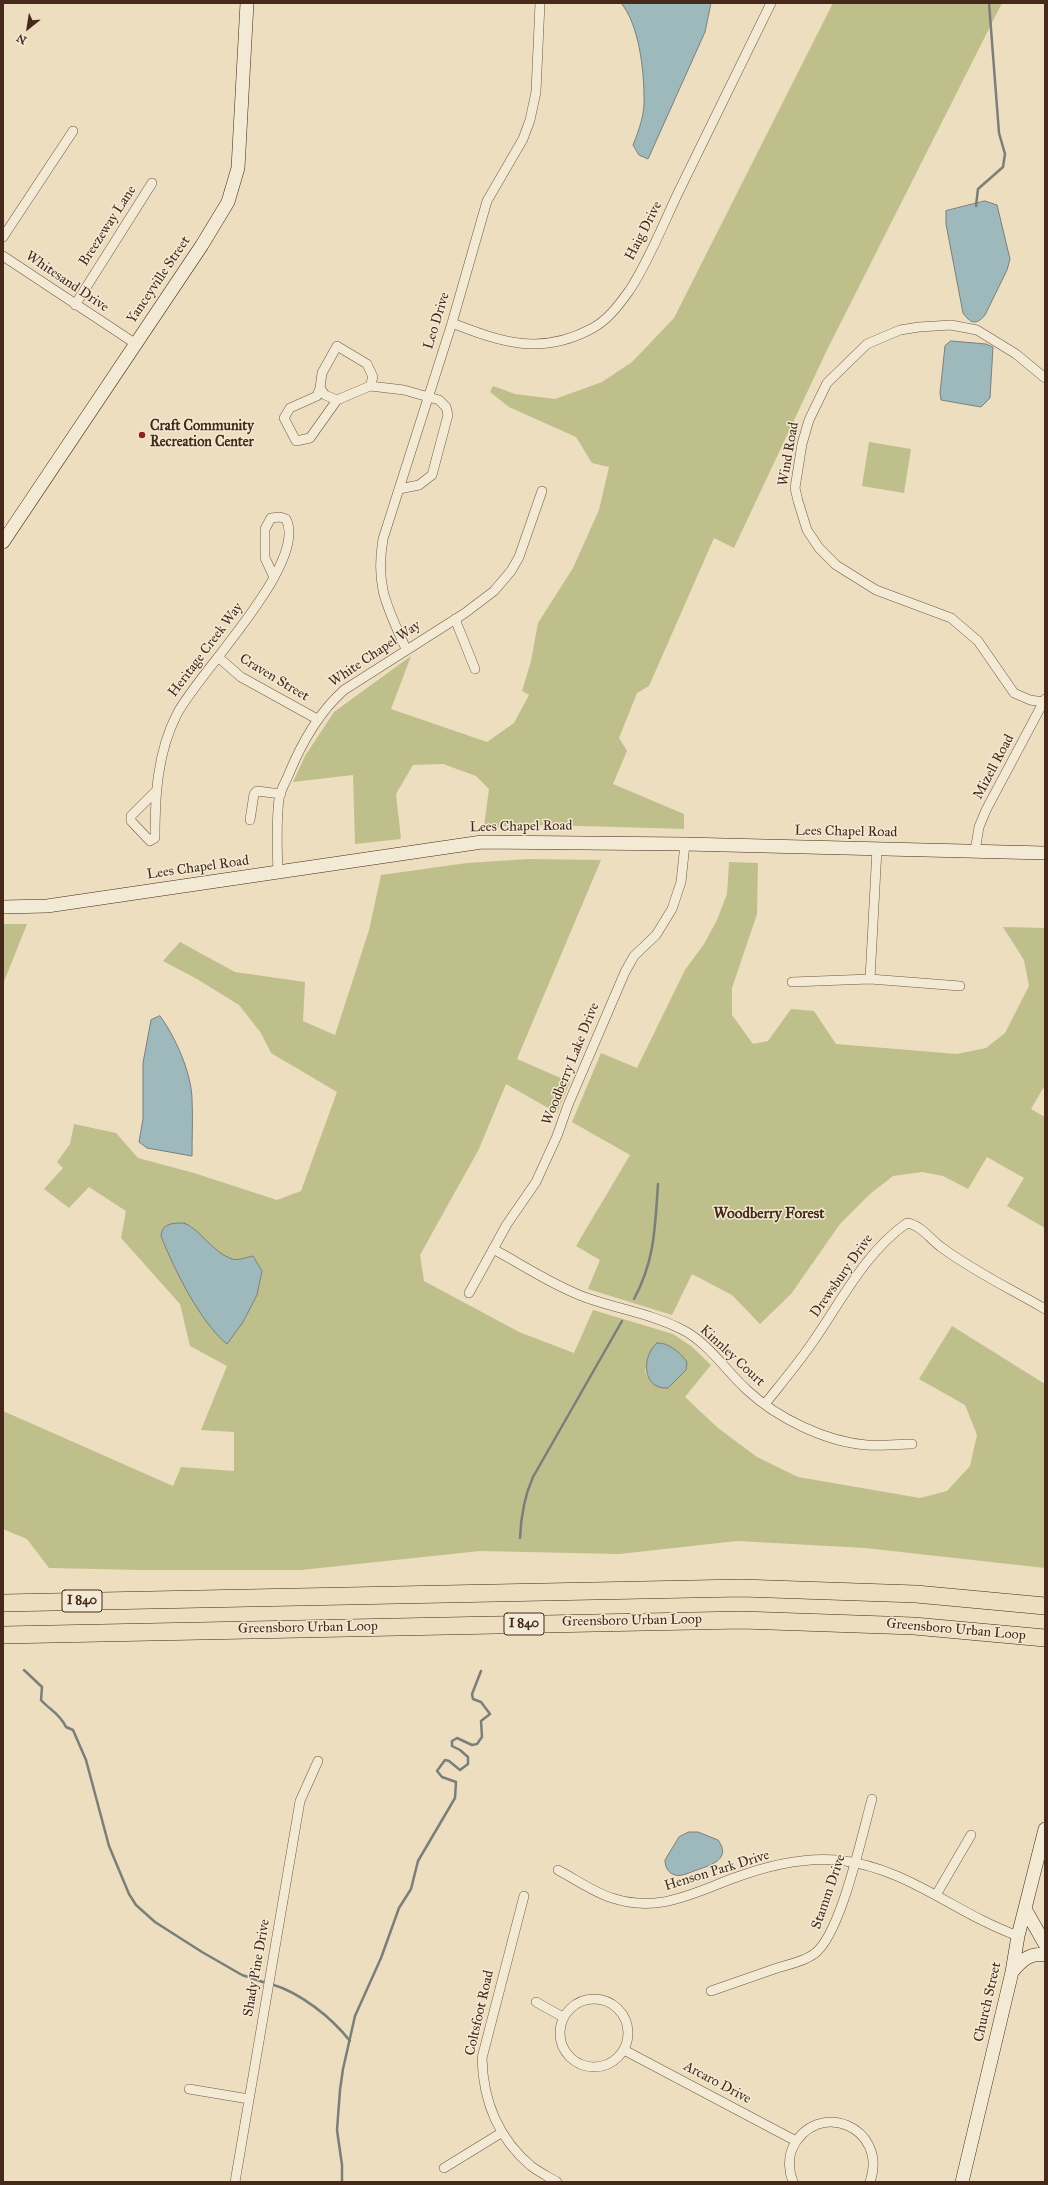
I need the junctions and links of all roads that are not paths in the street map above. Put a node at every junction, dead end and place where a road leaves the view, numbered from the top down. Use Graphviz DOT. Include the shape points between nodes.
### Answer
graph roads {
  1 [pos="247,3"];
  2 [pos="540,3"];
  3 [pos="771,3"];
  4 [pos="73,131"];
  5 [pos="152,183"];
  6 [pos="3,237"];
  7 [pos="3,256"];
  8 [pos="75,305"];
  9 [pos="452,323"];
  10 [pos="136,344"];
  11 [pos="1045,378"];
  12 [pos="370,386"];
  13 [pos="320,388"];
  14 [pos="428,397"];
  15 [pos="337,400"];
  16 [pos="399,489"];
  17 [pos="542,490"];
  18 [pos="3,542"];
  19 [pos="273,575"];
  20 [pos="455,619"];
  21 [pos="406,649"];
  22 [pos="218,657"];
  23 [pos="475,669"];
  24 [pos="1044,700"];
  25 [pos="317,719"];
  26 [pos="155,792"];
  27 [pos="281,794"];
  28 [pos="250,820"];
  29 [pos="685,844"];
  30 [pos="877,849"];
  31 [pos="975,851"];
  32 [pos="1045,853"];
  33 [pos="278,872"];
  34 [pos="3,907"];
  35 [pos="870,980"];
  36 [pos="792,982"];
  37 [pos="960,986"];
  38 [pos="493,1249"];
  39 [pos="469,1292"];
  40 [pos="1045,1309"];
  41 [pos="765,1404"];
  42 [pos="912,1444"];
  43 [pos="3,1591"];
  44 [pos="161,1600"];
  45 [pos="3,1603"];
  46 [pos="1045,1606"];
  47 [pos="3,1635"];
  48 [pos="1045,1638"];
  49 [pos="318,1762"];
  50 [pos="872,1799"];
  51 [pos="1045,1829"];
  52 [pos="971,1835"];
  53 [pos="855,1863"];
  54 [pos="558,1870"];
  55 [pos="936,1895"];
  56 [pos="524,1896"];
  57 [pos="1025,1909"];
  58 [pos="1018,1936"];
  59 [pos="1045,1944"];
  60 [pos="1045,1950"];
  61 [pos="1045,1955"];
  62 [pos="1012,1972"];
  63 [pos="711,1991"];
  64 [pos="536,2002"];
  65 [pos="563,2017"];
  66 [pos="624,2050"];
  67 [pos="189,2089"];
  68 [pos="249,2099"];
  69 [pos="501,2133"];
  70 [pos="796,2141"];
  71 [pos="444,2168"];
  72 [pos="235,2182"];
  73 [pos="557,2182"];
  74 [pos="793,2182"];
  75 [pos="870,2182"];
  76 [pos="962,2182"];
  1 -- 10 [label="main road, Yanceyville Street" via="238,168 228,202 202,246"];
  2 -- 9 [label="street, Leo Drive" via="536,92 530,120 523,140 487,201"];
  3 -- 9 [label="street, Haig Drive" via="657,237 629,289 612,312 592,329 561,342 528,345 495,340"];
  4 -- 6 [label="street"];
  5 -- 8 [label="street, Breezeway Lane"];
  7 -- 8 [label="street, Whitesand Drive"];
  8 -- 10 [label="street, Whitesand Drive"];
  9 -- 14 [label="street, Leo Drive"];
  10 -- 18 [label="main road, Yanceyville Street"];
  11 -- 24 [label="street, Wind Road" via="1016,354 977,330 950,326 919,327 900,330 866,344 827,383 812,414 802,444 795,488 807,530 819,548 836,565 876,590 951,618 978,641 1014,693 1030,700"];
  12 -- 13 [label="street" via="373,377 367,364 337,346 322,372"];
  12 -- 14 [label="street" via="404,390"];
  12 -- 15 [label="street"];
  13 -- 15 [label="street" via="325,395"];
  13 -- 15 [label="street" via="317,396 290,408 284,418 296,441 310,438"];
  14 -- 16 [label="street, Leo Drive"];
  14 -- 16 [label="street" via="438,400 446,407 448,415 432,475 419,485"];
  16 -- 21 [label="street, Leo Drive" via="383,539 380,577 388,612"];
  17 -- 20 [label="street, White Chapel Way" via="519,557 511,571 494,591"];
  19 -- 19 [label="street, Heritage Creek Way" via="288,546 288,524 286,519 280,517 271,518 265,528 265,558"];
  19 -- 22 [label="street, Heritage Creek Way" via="252,614"];
  20 -- 21 [label="street, White Chapel Way"];
  20 -- 23 [label="street"];
  21 -- 25 [label="street, White Chapel Way" via="344,690"];
  22 -- 25 [label="street, Craven Street" via="241,677"];
  22 -- 26 [label="street, Heritage Creek Way" via="176,715 164,748"];
  24 -- 31 [label="street, Mizell Road" via="986,810 979,827"];
  25 -- 27 [label="street, White Chapel Way" via="295,758"];
  26 -- 26 [label="street, Heritage Creek Way" via="155,838 150,841 131,821 131,816"];
  27 -- 28 [label="street" via="257,791 254,794"];
  27 -- 33 [label="street, White Chapel Way" via="277,832"];
  29 -- 30 [label="main road, Lees Chapel Road"];
  29 -- 33 [label="main road, Lees Chapel Road" via="482,842"];
  29 -- 38 [label="street, Woodberry Lake Drive" via="681,882 672,909 656,935 634,956 625,972 536,1182"];
  30 -- 31 [label="main road, Lees Chapel Road"];
  30 -- 35 [label="street"];
  31 -- 32 [label="main road, Lees Chapel Road"];
  33 -- 34 [label="main road, Lees Chapel Road" via="47,906"];
  35 -- 36 [label="street"];
  35 -- 37 [label="street"];
  38 -- 39 [label="street, Woodberry Lake Drive"];
  38 -- 41 [label="street, Kinnley Court" via="585,1297 663,1321 683,1330 704,1346 748,1391"];
  40 -- 41 [label="street, Drewsbury Drive" via="959,1259 915,1225 906,1223 889,1236 874,1253 810,1347"];
  41 -- 42 [label="street, Kinnley Court" via="789,1420 824,1435 866,1445"];
  43 -- 44 [label="highway"];
  44 -- 45 [label="highway, I 840"];
  44 -- 46 [label="highway, I 840" via="742,1588 916,1594"];
  47 -- 48 [label="highway, Greensboro Urban Loop / I 840" via="742,1620 914,1626"];
  49 -- 68 [label="street, Shady Pine Drive" via="300,1801"];
  50 -- 53 [label="street, Stamm Drive"];
  51 -- 57 [label="main road, Church Street"];
  52 -- 55 [label="street"];
  53 -- 54 [label="street, Henson Park Drive" via="798,1861 735,1878 676,1901 646,1904 612,1898"];
  53 -- 55 [label="street, Henson Park Drive" via="891,1872"];
  53 -- 63 [label="street, Stamm Drive" via="835,1923 823,1947 813,1955 798,1961"];
  55 -- 58 [label="street, Henson Park Drive" via="999,1929"];
  56 -- 69 [label="street, Coltsfoot Road" via="482,2058 482,2078 488,2102"];
  57 -- 58 [label="main road, Church Street"];
  57 -- 59 [label="main road"];
  58 -- 60 [label="main road"];
  58 -- 62 [label="main road, Church Street"];
  61 -- 62 [label="main road" via="1025,1958"];
  62 -- 76 [label="main road, Church Street"];
  64 -- 65 [label="street"];
  65 -- 66 [label="street" via="559,2030 560,2043 567,2055 577,2064 590,2068 603,2067 615,2060"];
  65 -- 66 [label="street" via="572,2006 584,2000 597,1999 610,2003 620,2012 627,2024 628,2037"];
  66 -- 70 [label="street, Arcaro Drive"];
  67 -- 68 [label="street"];
  68 -- 72 [label="street, Shady Pine Drive"];
  69 -- 71 [label="street"];
  69 -- 73 [label="street, Coltsfoot Road" via="531,2166"];
  70 -- 74 [label="street" via="789,2167"];
  70 -- 75 [label="street" via="806,2130 819,2124 833,2122 847,2125 859,2132 868,2144 873,2157"];
}
